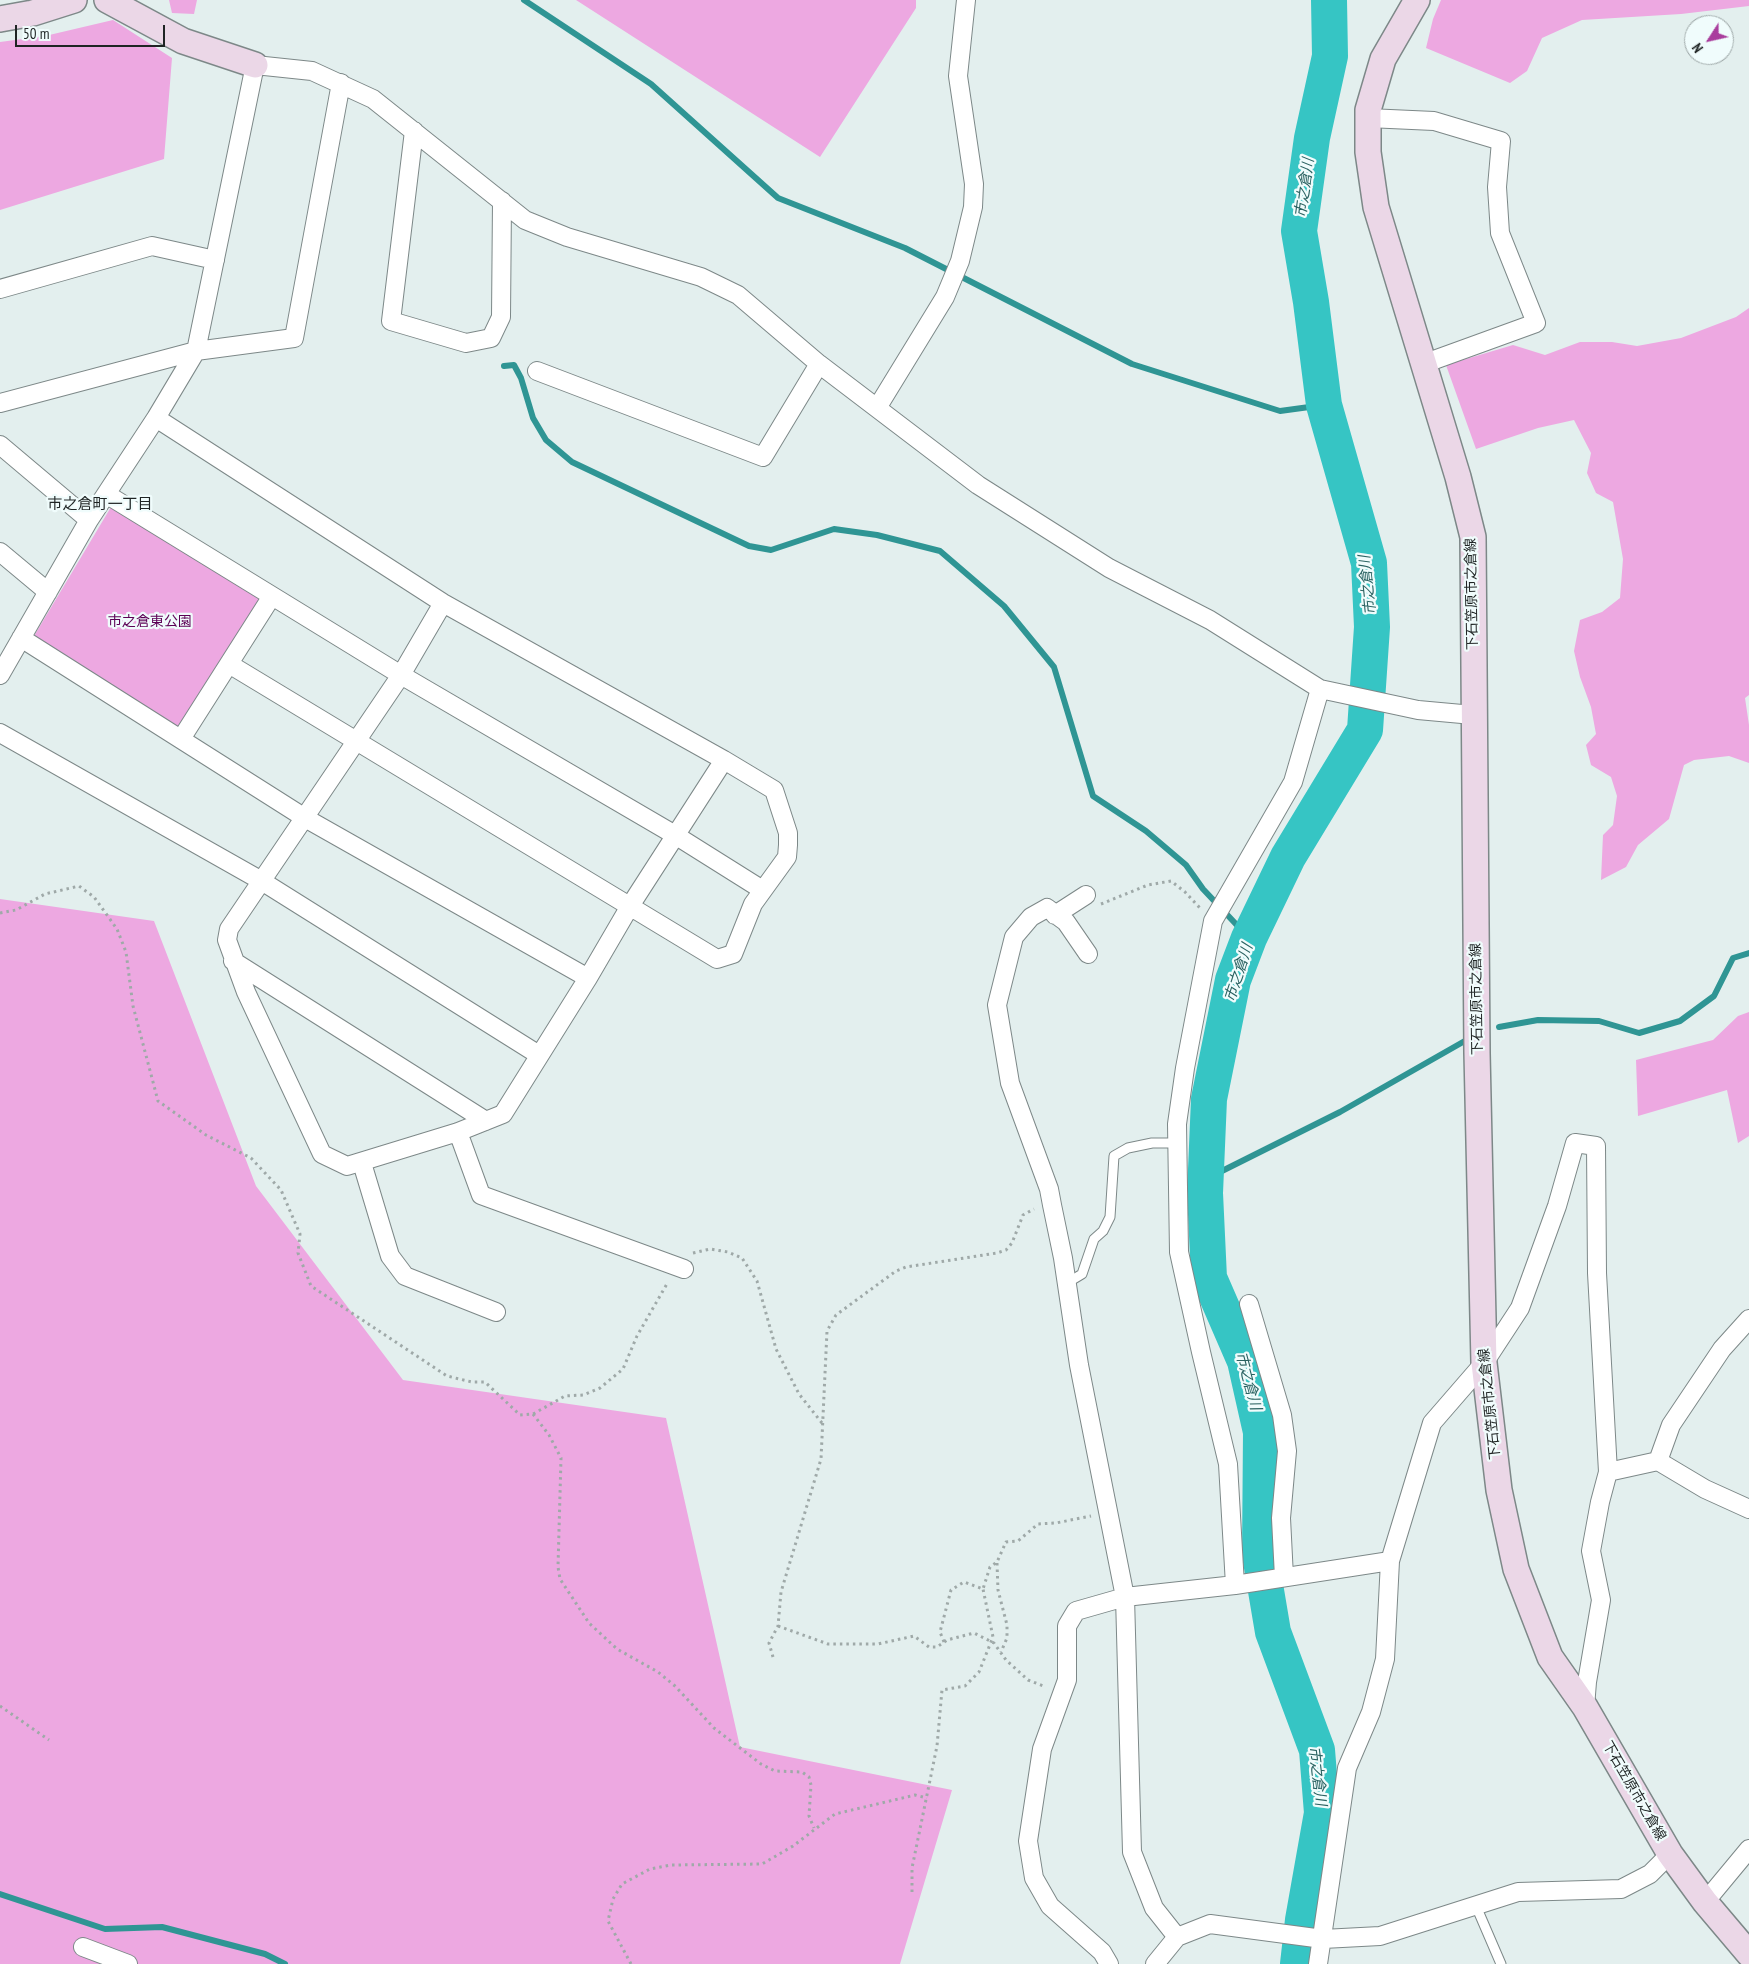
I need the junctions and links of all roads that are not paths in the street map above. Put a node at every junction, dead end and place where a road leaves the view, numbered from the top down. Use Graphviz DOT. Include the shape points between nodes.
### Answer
graph roads {
  1 [pos="74,0"];
  2 [pos="107,0"];
  3 [pos="966,0"];
  4 [pos="1417,0"];
  5 [pos="0,19"];
  6 [pos="255,65"];
  7 [pos="341,83"];
  8 [pos="1368,118"];
  9 [pos="414,131"];
  10 [pos="502,201"];
  11 [pos="215,260"];
  12 [pos="0,290"];
  13 [pos="196,351"];
  14 [pos="818,364"];
  15 [pos="1423,364"];
  16 [pos="537,371"];
  17 [pos="0,403"];
  18 [pos="877,408"];
  19 [pos="156,418"];
  20 [pos="0,445"];
  21 [pos="106,494"];
  22 [pos="89,520"];
  23 [pos="0,552"];
  24 [pos="48,592"];
  25 [pos="272,596"];
  26 [pos="443,603"];
  27 [pos="21,638"];
  28 [pos="228,664"];
  29 [pos="2,666"];
  30 [pos="402,675"];
  31 [pos="1320,689"];
  32 [pos="1473,715"];
  33 [pos="0,733"];
  34 [pos="181,740"];
  35 [pos="357,741"];
  36 [pos="724,760"];
  37 [pos="305,818"];
  38 [pos="675,836"];
  39 [pos="260,880"];
  40 [pos="761,889"];
  41 [pos="1092,900"];
  42 [pos="630,906"];
  43 [pos="1055,914"];
  44 [pos="1088,954"];
  45 [pos="233,960"];
  46 [pos="588,978"];
  47 [pos="539,1055"];
  48 [pos="486,1121"];
  49 [pos="458,1132"];
  50 [pos="1177,1143"];
  51 [pos="362,1163"];
  52 [pos="681,1268"];
  53 [pos="1067,1283"];
  54 [pos="1249,1304"];
  55 [pos="496,1312"];
  56 [pos="1749,1318"];
  57 [pos="1484,1363"];
  58 [pos="1658,1461"];
  59 [pos="1608,1472"];
  60 [pos="1749,1509"];
  61 [pos="1390,1561"];
  62 [pos="1284,1577"];
  63 [pos="1235,1585"];
  64 [pos="1125,1597"];
  65 [pos="1585,1707"];
  66 [pos="1749,1849"];
  67 [pos="1670,1854"];
  68 [pos="1705,1902"];
  69 [pos="1476,1906"];
  70 [pos="1177,1937"];
  71 [pos="1323,1939"];
  72 [pos="83,1947"];
  73 [pos="1749,1954"];
  74 [pos="128,1964"];
  75 [pos="1109,1964"];
  76 [pos="1155,1964"];
  77 [pos="1318,1964"];
  78 [pos="1501,1964"];
  1 -- 5 [label="main road"];
  2 -- 6 [label="main road" via="182,41"];
  3 -- 18 [label="street" via="958,76 974,184 974,208 960,261 945,297"];
  4 -- 8 [label="main road, 下石笠原市之倉線" via="1383,59"];
  6 -- 7 [label="street" via="312,71"];
  6 -- 11 [label="street"];
  7 -- 9 [label="street" via="373,99"];
  7 -- 13 [label="street" via="294,338"];
  8 -- 15 [label="main road, 下石笠原市之倉線" via="1368,152 1376,207"];
  8 -- 15 [label="street" via="1434,121 1501,141 1497,187 1500,233 1536,323"];
  9 -- 10 [label="street"];
  9 -- 10 [label="street" via="391,321 466,343 491,338 501,317"];
  10 -- 14 [label="street" via="525,220 567,237 702,277 738,295"];
  11 -- 12 [label="street" via="152,246"];
  11 -- 13 [label="street"];
  13 -- 17 [label="street"];
  13 -- 19 [label="street"];
  14 -- 16 [label="street" via="763,457"];
  14 -- 18 [label="street"];
  15 -- 32 [label="main road, 下石笠原市之倉線" via="1473,538"];
  18 -- 31 [label="street" via="978,485 1109,568 1210,620"];
  19 -- 21 [label="street"];
  19 -- 26 [label="street"];
  20 -- 22 [label="street"];
  21 -- 22 [label="street"];
  21 -- 25 [label="street"];
  22 -- 24 [label="street"];
  23 -- 24 [label="street"];
  24 -- 27 [label="street"];
  25 -- 28 [label="street"];
  25 -- 30 [label="street"];
  26 -- 30 [label="street"];
  26 -- 36 [label="street"];
  27 -- 29 [label="street"];
  27 -- 34 [label="street"];
  28 -- 34 [label="street"];
  28 -- 35 [label="street"];
  30 -- 35 [label="street"];
  30 -- 38 [label="street"];
  31 -- 32 [label="street" via="1418,710"];
  31 -- 50 [label="street" via="1293,782 1213,921 1185,1068"];
  32 -- 57 [label="main road, 下石笠原市之倉線"];
  33 -- 39 [label="street"];
  34 -- 37 [label="street"];
  35 -- 37 [label="street"];
  35 -- 42 [label="street"];
  36 -- 38 [label="street"];
  36 -- 40 [label="street" via="774,790 788,833 787,857"];
  37 -- 39 [label="street"];
  37 -- 46 [label="street"];
  38 -- 40 [label="street"];
  38 -- 42 [label="street"];
  39 -- 45 [label="street" via="229,929 227,940"];
  39 -- 47 [label="street"];
  40 -- 42 [label="street" via="733,954 717,959"];
  41 -- 43 [label="street"];
  42 -- 46 [label="street"];
  43 -- 44 [label="street" via="1066,922"];
  43 -- 53 [label="street" via="1048,908 1031,916 1014,938 997,1005 1010,1083 1049,1189"];
  45 -- 48 [label="street"];
  45 -- 51 [label="street" via="322,1154 347,1166"];
  46 -- 47 [label="street"];
  47 -- 48 [label="street" via="503,1114"];
  48 -- 49 [label="street"];
  49 -- 51 [label="street"];
  49 -- 52 [label="street" via="481,1195"];
  50 -- 53 [label="lane" via="1128,1148 1114,1156 1110,1217 1103,1231 1094,1239 1082,1274"];
  50 -- 63 [label="street" via="1179,1252 1228,1464"];
  51 -- 55 [label="street" via="390,1256 405,1276"];
  53 -- 64 [label="street" via="1079,1365"];
  54 -- 62 [label="street" via="1282,1415 1287,1451 1282,1518"];
  56 -- 58 [label="street" via="1722,1349 1670,1425"];
  57 -- 59 [label="street" via="1520,1308 1557,1206 1575,1143 1596,1146 1597,1273"];
  57 -- 61 [label="street" via="1432,1423"];
  57 -- 65 [label="main road, 下石笠原市之倉線" via="1499,1490 1516,1569 1550,1657"];
  58 -- 59 [label="street"];
  58 -- 60 [label="street" via="1705,1489"];
  59 -- 65 [label="street" via="1591,1551 1601,1600"];
  61 -- 62 [label="street"];
  61 -- 71 [label="street" via="1384,1659 1371,1712 1347,1768"];
  62 -- 63 [label="street"];
  63 -- 64 [label="street"];
  64 -- 70 [label="street" via="1132,1852 1154,1908"];
  64 -- 75 [label="street" via="1076,1611 1067,1626 1067,1680 1042,1749 1028,1841 1034,1878 1050,1906 1102,1952"];
  65 -- 67 [label="main road, 下石笠原市之倉線"];
  66 -- 68 [label="street"];
  67 -- 68 [label="main road, 下石笠原市之倉線"];
  67 -- 69 [label="street" via="1650,1874 1622,1888 1518,1892"];
  68 -- 73 [label="main road, 下石笠原市之倉線"];
  69 -- 71 [label="street" via="1380,1936"];
  69 -- 78 [label="lane"];
  70 -- 71 [label="street" via="1210,1924"];
  70 -- 76 [label="street"];
  71 -- 77 [label="street"];
  72 -- 74 [label="street"];
}
